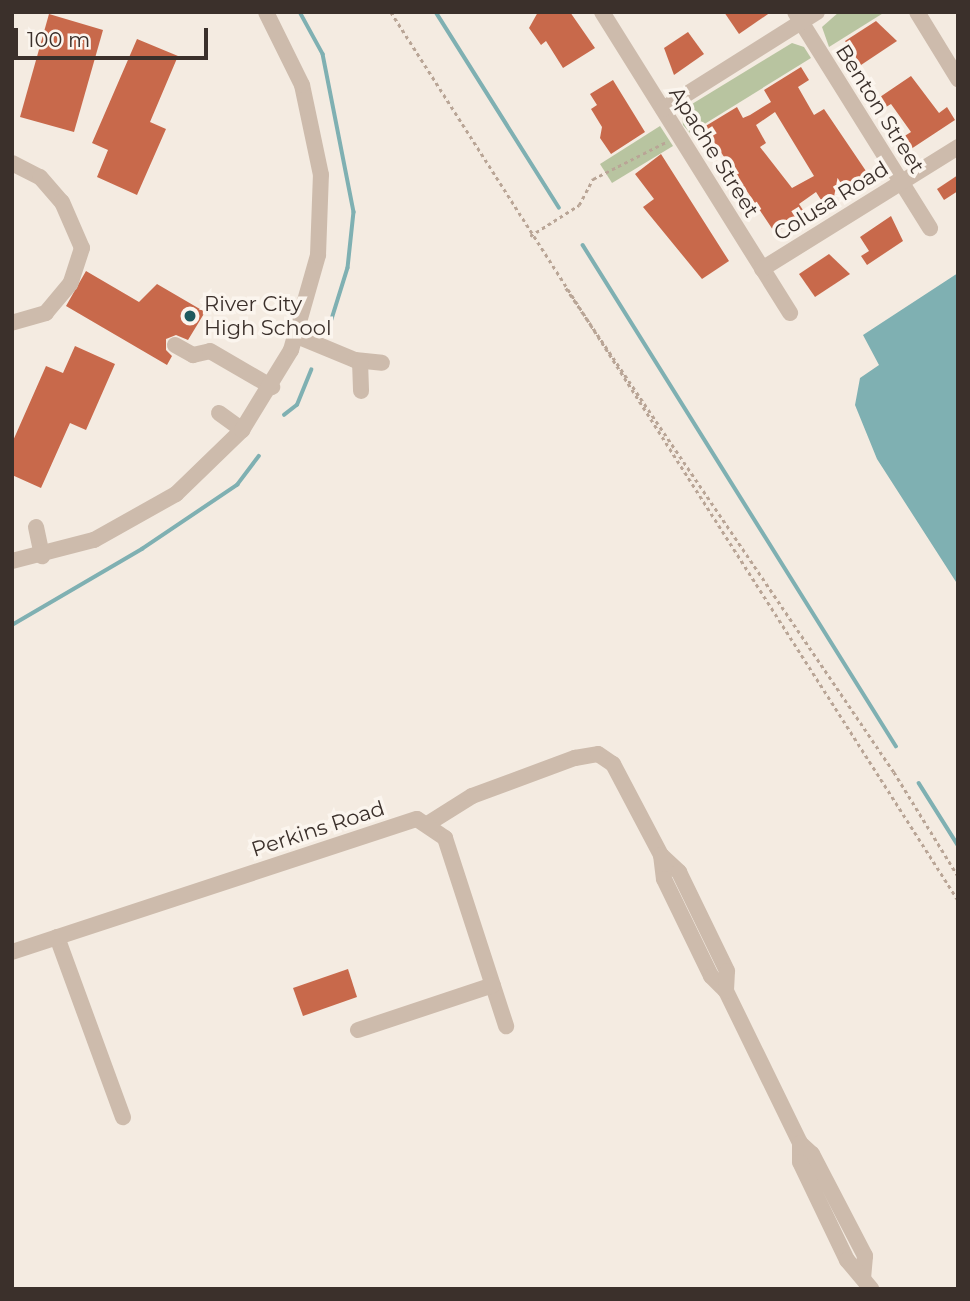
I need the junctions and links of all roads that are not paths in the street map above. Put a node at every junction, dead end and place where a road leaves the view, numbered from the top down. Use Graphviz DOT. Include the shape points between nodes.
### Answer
graph roads {
  1 [pos="266,12"];
  2 [pos="602,12"];
  3 [pos="817,12"];
  4 [pos="917,12"];
  5 [pos="798,17"];
  6 [pos="958,79"];
  7 [pos="663,109"];
  8 [pos="958,147"];
  9 [pos="12,163"];
  10 [pos="901,182"];
  11 [pos="930,228"];
  12 [pos="762,269"];
  13 [pos="790,313"];
  14 [pos="12,323"];
  15 [pos="297,336"];
  16 [pos="174,345"];
  17 [pos="360,361"];
  18 [pos="382,363"];
  19 [pos="272,387"];
  20 [pos="361,391"];
  21 [pos="219,413"];
  22 [pos="242,430"];
  23 [pos="36,527"];
  24 [pos="41,556"];
  25 [pos="12,561"];
  26 [pos="429,823"];
  27 [pos="57,937"];
  28 [pos="12,951"];
  29 [pos="493,985"];
  30 [pos="506,1026"];
  31 [pos="358,1030"];
  32 [pos="123,1117"];
  33 [pos="867,1284"];
  1 -- 15 [label="street" via="302,85 321,175 318,255"];
  2 -- 7 [label="street, Apache Street"];
  3 -- 5 [label="street"];
  4 -- 6 [label="street"];
  5 -- 7 [label="street"];
  5 -- 10 [label="street, Benton Street"];
  7 -- 12 [label="street, Apache Street"];
  8 -- 10 [label="street, Colusa Road"];
  9 -- 14 [label="street" via="40,177 62,202 82,248 70,284 46,313"];
  10 -- 11 [label="street, Benton Street"];
  10 -- 12 [label="street, Colusa Road"];
  12 -- 13 [label="street, Apache Street"];
  15 -- 17 [label="street"];
  15 -- 19 [label="street"];
  16 -- 19 [label="street" via="192,355 210,351"];
  17 -- 18 [label="street"];
  17 -- 20 [label="street"];
  19 -- 22 [label="street"];
  21 -- 22 [label="street"];
  22 -- 24 [label="street" via="195,479 154,510 94,540"];
  23 -- 24 [label="street"];
  24 -- 25 [label="street"];
  26 -- 27 [label="street, Perkins Road" via="417,819"];
  26 -- 29 [label="street" via="445,838"];
  26 -- 33 [label="street" via="472,796 598,754 613,764 661,855 679,872 727,971 726,991 800,1143 812,1154 865,1256"];
  27 -- 28 [label="street, Perkins Road"];
  27 -- 32 [label="street"];
  29 -- 30 [label="street"];
  29 -- 31 [label="street"];
}
